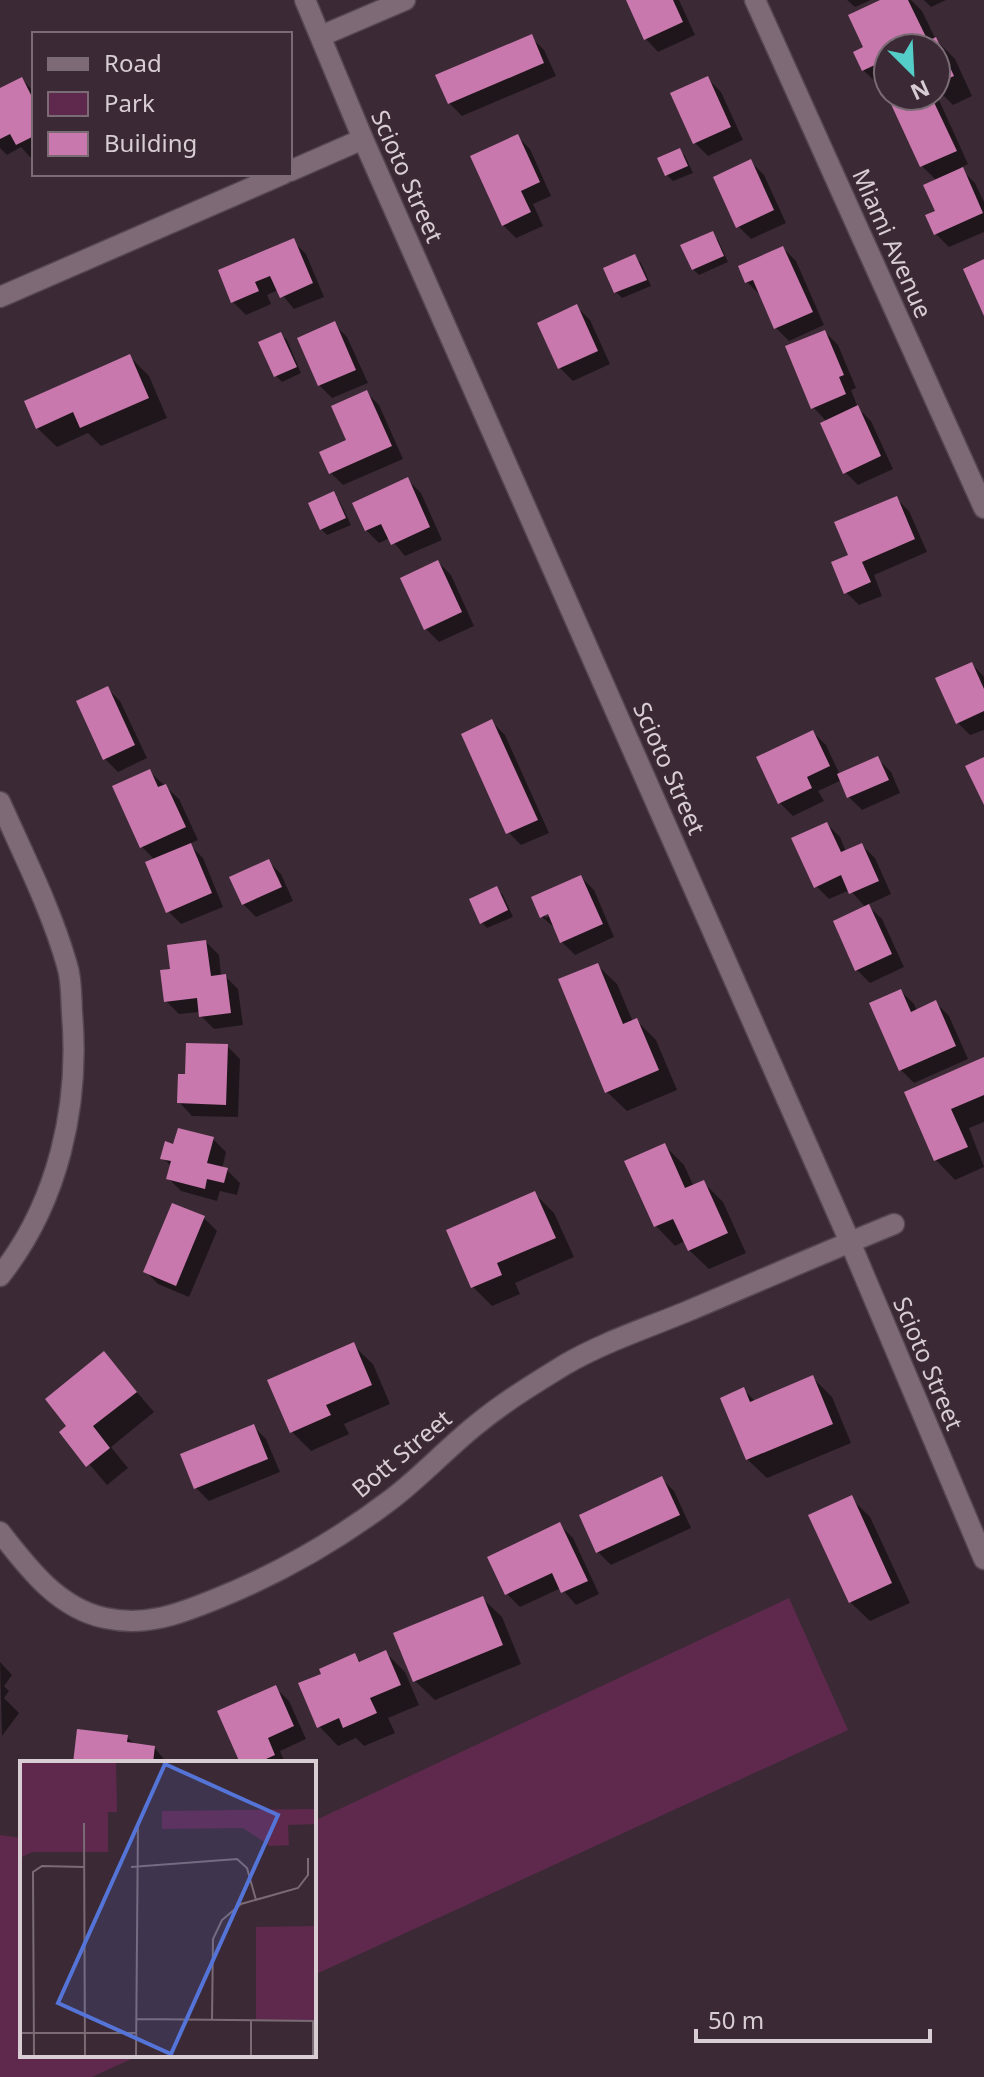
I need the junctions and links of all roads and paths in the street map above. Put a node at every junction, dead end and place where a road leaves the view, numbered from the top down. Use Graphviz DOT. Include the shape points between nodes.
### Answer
graph roads {
  1 [pos="305,0"];
  2 [pos="405,0"];
  3 [pos="755,0"];
  4 [pos="321,36"];
  5 [pos="363,139"];
  6 [pos="292,170"];
  7 [pos="278,176"];
  8 [pos="0,297"];
  9 [pos="984,508"];
  10 [pos="0,802"];
  11 [pos="894,1224"];
  12 [pos="850,1242"];
  13 [pos="0,1276"];
  14 [pos="0,1532"];
  15 [pos="984,1559"];
  1 -- 4 [label="street, Scioto Street"];
  2 -- 4 [label="street"];
  3 -- 9 [label="street, Miami Avenue"];
  4 -- 5 [label="street, Scioto Street"];
  5 -- 6 [label="street"];
  5 -- 12 [label="street, Scioto Street"];
  7 -- 8 [label="street"];
  10 -- 13 [label="street" via="68,968 74,1035 57,1169 17,1255"];
  11 -- 12 [label="street, Bott Street"];
  12 -- 14 [label="street, Bott Street" via="568,1363 491,1413 358,1524 303,1558 184,1611 131,1622 103,1618 68,1603 27,1566"];
  12 -- 15 [label="street, Scioto Street"];
}
